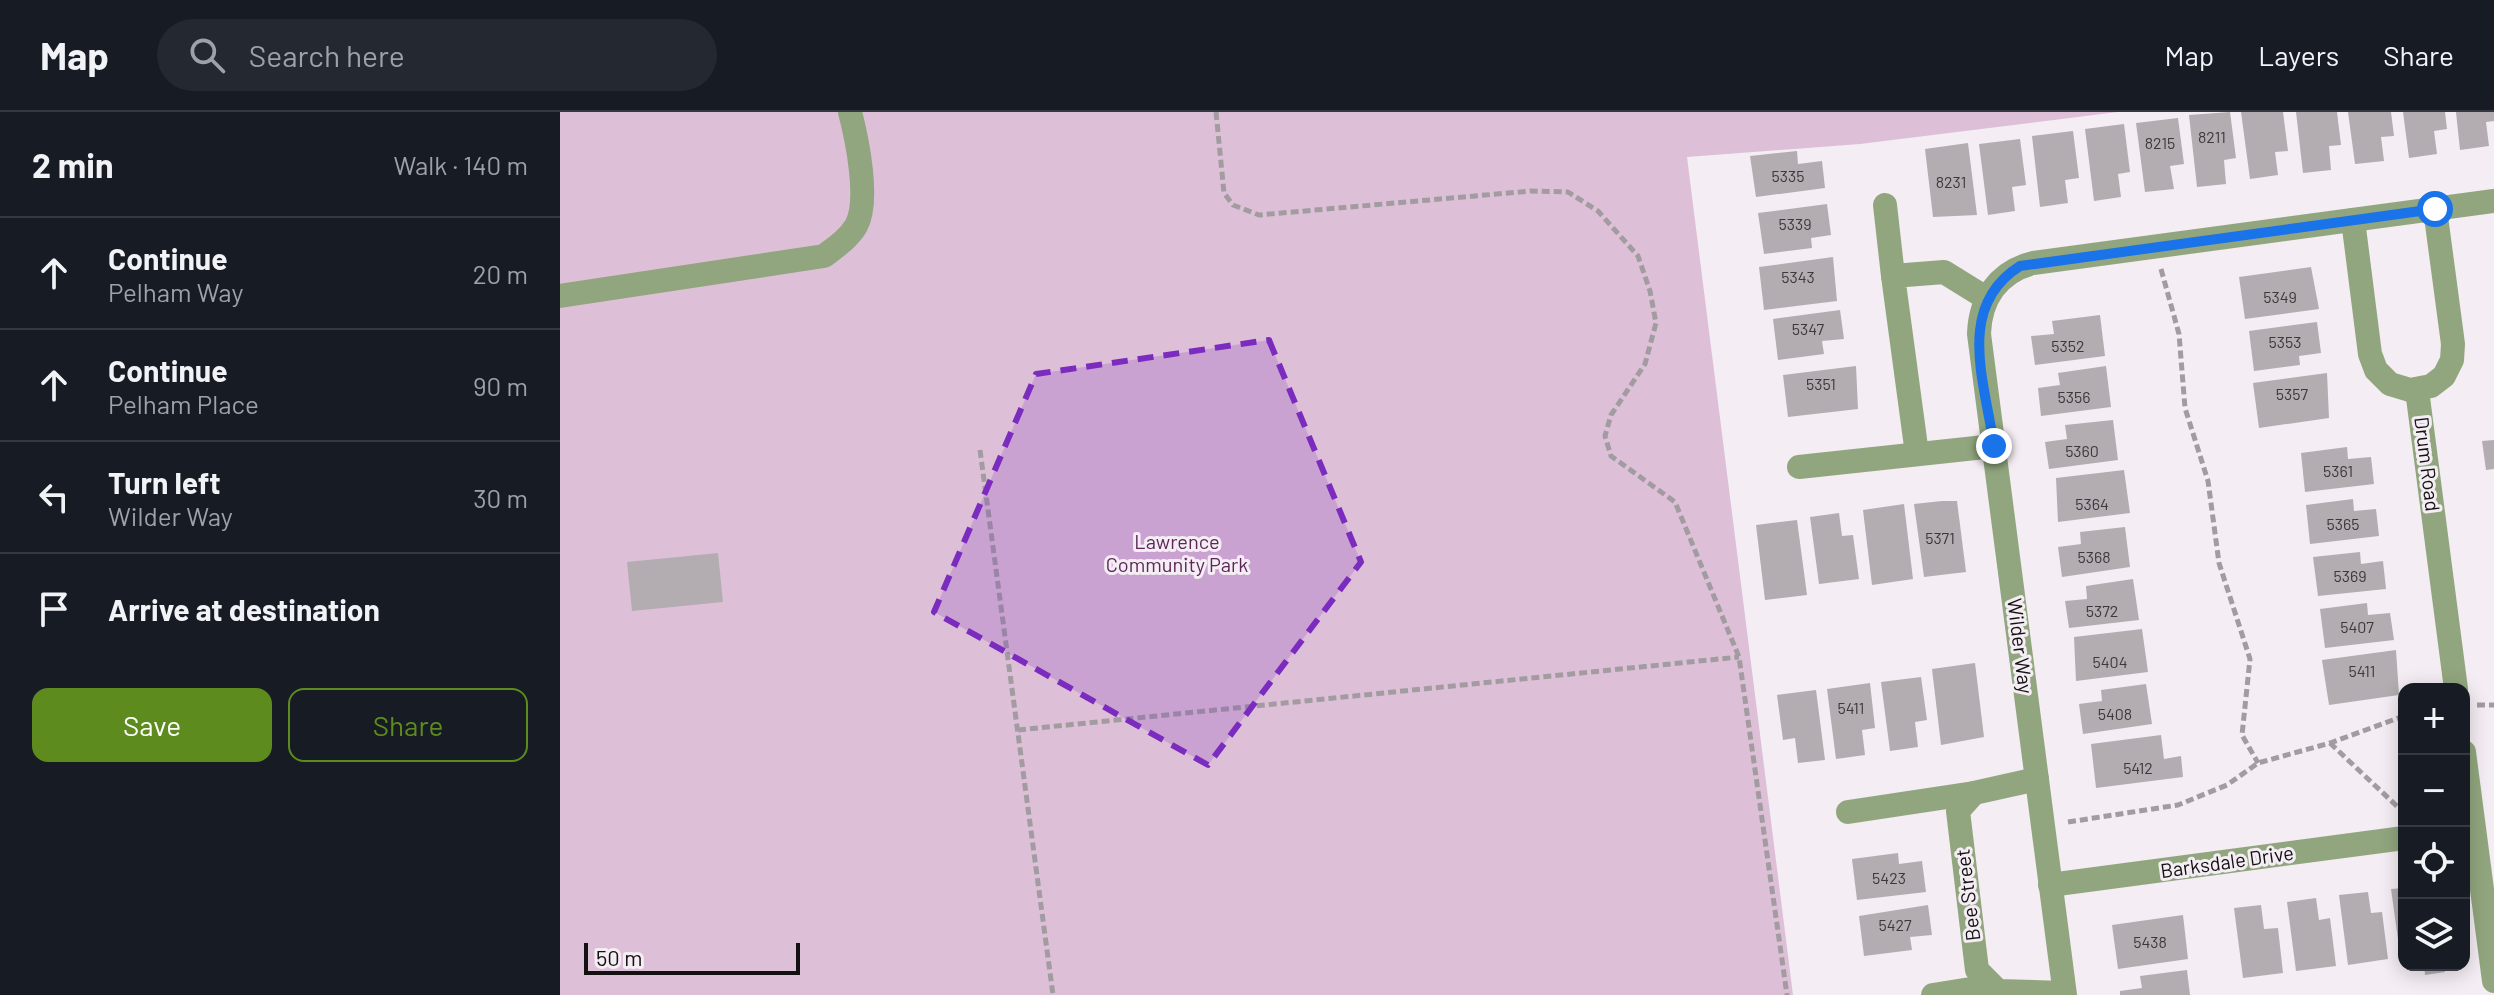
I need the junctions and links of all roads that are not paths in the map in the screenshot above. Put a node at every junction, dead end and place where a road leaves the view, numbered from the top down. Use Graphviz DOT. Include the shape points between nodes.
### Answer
graph roads {
  1 [pos="850,112"];
  2 [pos="2494,201"];
  3 [pos="1885,205"];
  4 [pos="2435,209"];
  5 [pos="2353,220"];
  6 [pos="1893,276"];
  7 [pos="560,296"];
  8 [pos="1986,298"];
  9 [pos="2417,390"];
  10 [pos="1994,446"];
  11 [pos="1917,454"];
  12 [pos="1799,467"];
  13 [pos="2455,683"];
  14 [pos="2465,755"];
  15 [pos="2037,779"];
  16 [pos="1974,793"];
  17 [pos="1848,812"];
  18 [pos="2477,829"];
  19 [pos="2398,839"];
  20 [pos="2050,885"];
  21 [pos="2494,981"];
  22 [pos="1989,986"];
  23 [pos="2065,994"];
  24 [pos="1933,995"];
  1 -- 7 [label="street" via="862,190 858,222 844,242 824,256"];
  2 -- 4 [label="street"];
  3 -- 6 [label="street"];
  4 -- 5 [label="street"];
  4 -- 9 [label="street" via="2453,353 2444,376"];
  5 -- 8 [label="street" via="2020,266"];
  5 -- 9 [label="street, Drum Road" via="2373,364 2390,384"];
  6 -- 8 [label="street" via="1944,272"];
  6 -- 11 [label="street"];
  8 -- 10 [label="street, Wilder Way" via="1979,334"];
  9 -- 13 [label="street, Drum Road"];
  10 -- 11 [label="street"];
  10 -- 15 [label="street, Wilder Way"];
  11 -- 12 [label="street"];
  14 -- 18 [label="street"];
  15 -- 16 [label="street"];
  15 -- 20 [label="street, Wilder Way"];
  16 -- 17 [label="street"];
  16 -- 22 [label="street, Bee Street" via="1958,811 1977,970"];
  18 -- 21 [label="street"];
  19 -- 20 [label="street, Barksdale Drive"];
  20 -- 23 [label="street, Wilder Way"];
  22 -- 23 [label="street" via="1998,991"];
  22 -- 24 [label="street"];
}
